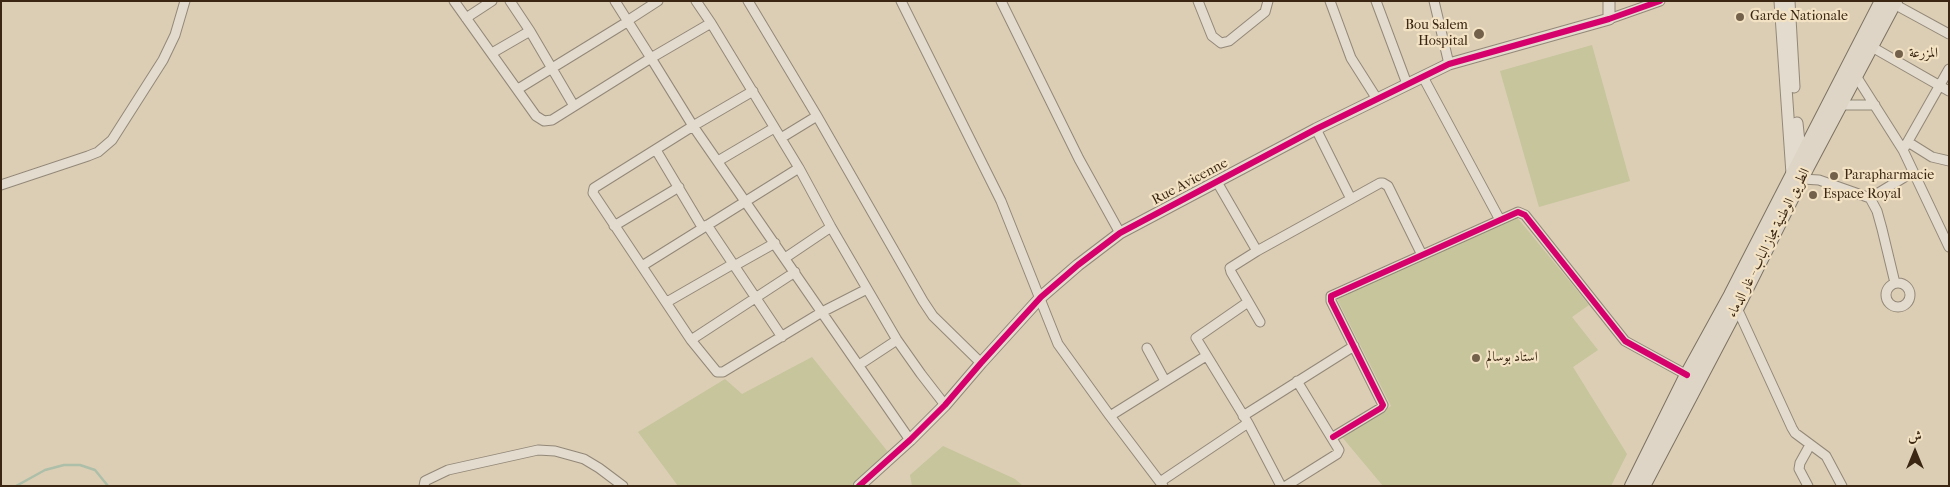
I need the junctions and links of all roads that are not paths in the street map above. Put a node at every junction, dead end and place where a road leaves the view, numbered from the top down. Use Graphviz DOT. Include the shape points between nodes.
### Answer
graph roads {
  1 [pos="185,1"];
  2 [pos="454,1"];
  3 [pos="492,1"];
  4 [pos="510,1"];
  5 [pos="615,1"];
  6 [pos="658,1"];
  7 [pos="696,1"];
  8 [pos="748,1"];
  9 [pos="901,1"];
  10 [pos="1001,1"];
  11 [pos="1198,1"];
  12 [pos="1268,1"];
  13 [pos="1330,1"];
  14 [pos="1376,1"];
  15 [pos="1434,1"];
  16 [pos="1609,1"];
  17 [pos="1660,1"];
  18 [pos="1780,1"];
  19 [pos="1789,1"];
  20 [pos="1890,2"];
  21 [pos="466,18"];
  22 [pos="1609,19"];
  23 [pos="627,21"];
  24 [pos="711,23"];
  25 [pos="530,31"];
  26 [pos="1949,34"];
  27 [pos="1872,47"];
  28 [pos="492,53"];
  29 [pos="651,58"];
  30 [pos="1449,64"];
  31 [pos="551,68"];
  32 [pos="1949,69"];
  33 [pos="1423,76"];
  34 [pos="1856,76"];
  35 [pos="1407,84"];
  36 [pos="1940,86"];
  37 [pos="518,89"];
  38 [pos="1949,90"];
  39 [pos="753,91"];
  40 [pos="1377,99"];
  41 [pos="1841,105"];
  42 [pos="1875,105"];
  43 [pos="574,106"];
  44 [pos="817,116"];
  45 [pos="693,126"];
  46 [pos="774,128"];
  47 [pos="1316,129"];
  48 [pos="781,138"];
  49 [pos="1905,146"];
  50 [pos="656,150"];
  51 [pos="718,161"];
  52 [pos="1949,161"];
  53 [pos="799,168"];
  54 [pos="1800,170"];
  55 [pos="1913,172"];
  56 [pos="1217,182"];
  57 [pos="1,185"];
  58 [pos="678,187"];
  59 [pos="1870,198"];
  60 [pos="1351,199"];
  61 [pos="746,202"];
  62 [pos="1500,220"];
  63 [pos="614,226"];
  64 [pos="704,226"];
  65 [pos="831,227"];
  66 [pos="1945,227"];
  67 [pos="1120,234"];
  68 [pos="775,243"];
  69 [pos="1949,247"];
  70 [pos="1257,251"];
  71 [pos="1422,255"];
  72 [pos="785,258"];
  73 [pos="734,265"];
  74 [pos="642,266"];
  75 [pos="795,272"];
  76 [pos="1895,283"];
  77 [pos="868,289"];
  78 [pos="1041,297"];
  79 [pos="756,298"];
  80 [pos="1734,301"];
  81 [pos="667,302"];
  82 [pos="1248,302"];
  83 [pos="822,312"];
  84 [pos="1260,322"];
  85 [pos="782,337"];
  86 [pos="691,340"];
  87 [pos="897,340"];
  88 [pos="1354,346"];
  89 [pos="1147,348"];
  90 [pos="1206,356"];
  91 [pos="981,363"];
  92 [pos="859,365"];
  93 [pos="1687,375"];
  94 [pos="1165,381"];
  95 [pos="1297,381"];
  96 [pos="945,405"];
  97 [pos="1677,409"];
  98 [pos="1110,416"];
  99 [pos="1245,420"];
  100 [pos="1333,437"];
  101 [pos="910,440"];
  102 [pos="1810,444"];
  103 [pos="1161,484"];
  104 [pos="1637,484"];
  105 [pos="424,486"];
  106 [pos="623,486"];
  107 [pos="859,486"];
  108 [pos="1281,486"];
  109 [pos="1286,486"];
  110 [pos="1808,486"];
  111 [pos="1842,486"];
  1 -- 57 [label="street" via="176,35 164,60 112,140 98,152"];
  2 -- 21 [label="street"];
  3 -- 21 [label="street"];
  4 -- 25 [label="street"];
  5 -- 23 [label="street"];
  6 -- 23 [label="street"];
  7 -- 24 [label="street"];
  8 -- 44 [label="street"];
  9 -- 78 [label="street" via="1001,201"];
  10 -- 67 [label="street" via="1078,159"];
  11 -- 12 [label="street" via="1212,36 1221,43 1230,41 1265,12"];
  13 -- 40 [label="street" via="1351,58"];
  14 -- 35 [label="street"];
  15 -- 30 [label="street"];
  16 -- 22 [label="street"];
  17 -- 22 [label="street"];
  18 -- 54 [label="street"];
  19 -- 54 [label="street"];
  20 -- 26 [label="street"];
  20 -- 27 [label="main road, الطريق الوطنية مجاز الباب - غار الدماء"];
  20 -- 54 [label="main road, الطريق الوطنية مجاز الباب - غار الدماء"];
  21 -- 28 [label="street"];
  22 -- 30 [label="street, Rue Avicenne"];
  23 -- 29 [label="street"];
  23 -- 31 [label="street"];
  24 -- 29 [label="street"];
  24 -- 39 [label="street"];
  25 -- 28 [label="street"];
  25 -- 31 [label="street"];
  27 -- 34 [label="main road, الطريق الوطنية مجاز الباب - غار الدماء"];
  27 -- 36 [label="street"];
  28 -- 37 [label="street"];
  29 -- 43 [label="street"];
  29 -- 45 [label="street"];
  30 -- 33 [label="street, Rue Avicenne"];
  31 -- 37 [label="street"];
  31 -- 43 [label="street"];
  32 -- 36 [label="street"];
  33 -- 35 [label="street, Rue Avicenne"];
  33 -- 62 [label="street"];
  34 -- 41 [label="main road, الطريق الوطنية مجاز الباب - غار الدماء"];
  34 -- 42 [label="street"];
  35 -- 40 [label="street, Rue Avicenne"];
  36 -- 38 [label="street"];
  36 -- 49 [label="street"];
  37 -- 43 [label="street" via="542,121 552,120"];
  39 -- 45 [label="street"];
  39 -- 46 [label="street"];
  40 -- 47 [label="street, Rue Avicenne"];
  41 -- 42 [label="street"];
  41 -- 54 [label="main road, الطريق الوطنية مجاز الباب - غار الدماء"];
  42 -- 49 [label="street"];
  44 -- 48 [label="street"];
  44 -- 91 [label="street" via="922,301"];
  45 -- 50 [label="street"];
  45 -- 51 [label="street"];
  46 -- 48 [label="street"];
  46 -- 51 [label="street"];
  47 -- 56 [label="street, Rue Avicenne"];
  47 -- 60 [label="street"];
  48 -- 53 [label="street"];
  49 -- 52 [label="street"];
  49 -- 55 [label="street"];
  50 -- 58 [label="street"];
  50 -- 63 [label="street" via="593,190"];
  51 -- 61 [label="street"];
  53 -- 61 [label="street"];
  53 -- 65 [label="street"];
  54 -- 59 [label="street"];
  54 -- 80 [label="main road, الطريق الوطنية مجاز الباب - غار الدماء"];
  55 -- 59 [label="street"];
  55 -- 66 [label="street"];
  56 -- 67 [label="street, Rue Avicenne"];
  56 -- 70 [label="street"];
  58 -- 63 [label="street"];
  58 -- 64 [label="street"];
  59 -- 76 [label="street" via="1877,211"];
  60 -- 70 [label="street"];
  60 -- 71 [label="street" via="1380,183 1386,184"];
  61 -- 64 [label="street"];
  61 -- 68 [label="street"];
  62 -- 71 [label="street"];
  62 -- 93 [label="street" via="1518,212 1526,215 1625,341"];
  63 -- 74 [label="street"];
  64 -- 73 [label="street"];
  64 -- 74 [label="street"];
  65 -- 72 [label="street"];
  65 -- 77 [label="street"];
  66 -- 69 [label="street"];
  67 -- 78 [label="street, Rue Avicenne"];
  68 -- 72 [label="street"];
  68 -- 73 [label="street"];
  70 -- 82 [label="street" via="1230,268"];
  71 -- 88 [label="street" via="1331,296"];
  72 -- 75 [label="street"];
  73 -- 79 [label="street"];
  73 -- 81 [label="street"];
  74 -- 81 [label="street"];
  75 -- 79 [label="street"];
  75 -- 83 [label="street"];
  77 -- 83 [label="street"];
  77 -- 87 [label="street"];
  78 -- 91 [label="street, Rue Avicenne"];
  78 -- 98 [label="street" via="1058,344"];
  79 -- 85 [label="street"];
  79 -- 86 [label="street"];
  80 -- 93 [label="main road, الطريق الوطنية مجاز الباب - غار الدماء"];
  80 -- 97 [label="main road, الطريق الوطنية مجاز الباب - غار الدماء"];
  80 -- 102 [label="street" via="1792,428"];
  81 -- 86 [label="street"];
  82 -- 84 [label="street"];
  82 -- 90 [label="street" via="1197,336"];
  83 -- 85 [label="street"];
  83 -- 92 [label="street"];
  85 -- 86 [label="street" via="720,373"];
  87 -- 92 [label="street"];
  87 -- 96 [label="street"];
  88 -- 95 [label="street"];
  88 -- 100 [label="street" via="1383,406"];
  89 -- 94 [label="street"];
  90 -- 94 [label="street"];
  90 -- 99 [label="street"];
  91 -- 96 [label="street, Rue Avicenne"];
  92 -- 101 [label="street"];
  93 -- 97 [label="main road, الطريق الوطنية مجاز الباب - غار الدماء"];
  94 -- 98 [label="street"];
  95 -- 99 [label="street"];
  95 -- 100 [label="street"];
  96 -- 101 [label="street, Rue Avicenne"];
  97 -- 104 [label="main road, الطريق الوطنية مجاز الباب - غار الدماء"];
  98 -- 103 [label="street"];
  99 -- 103 [label="street"];
  99 -- 108 [label="street"];
  100 -- 109 [label="street" via="1339,452"];
  101 -- 107 [label="street, Rue Avicenne"];
  102 -- 110 [label="street" via="1799,469"];
  102 -- 111 [label="street" via="1829,459"];
  105 -- 106 [label="street" via="425,481 448,470 538,450 584,459"];
}
